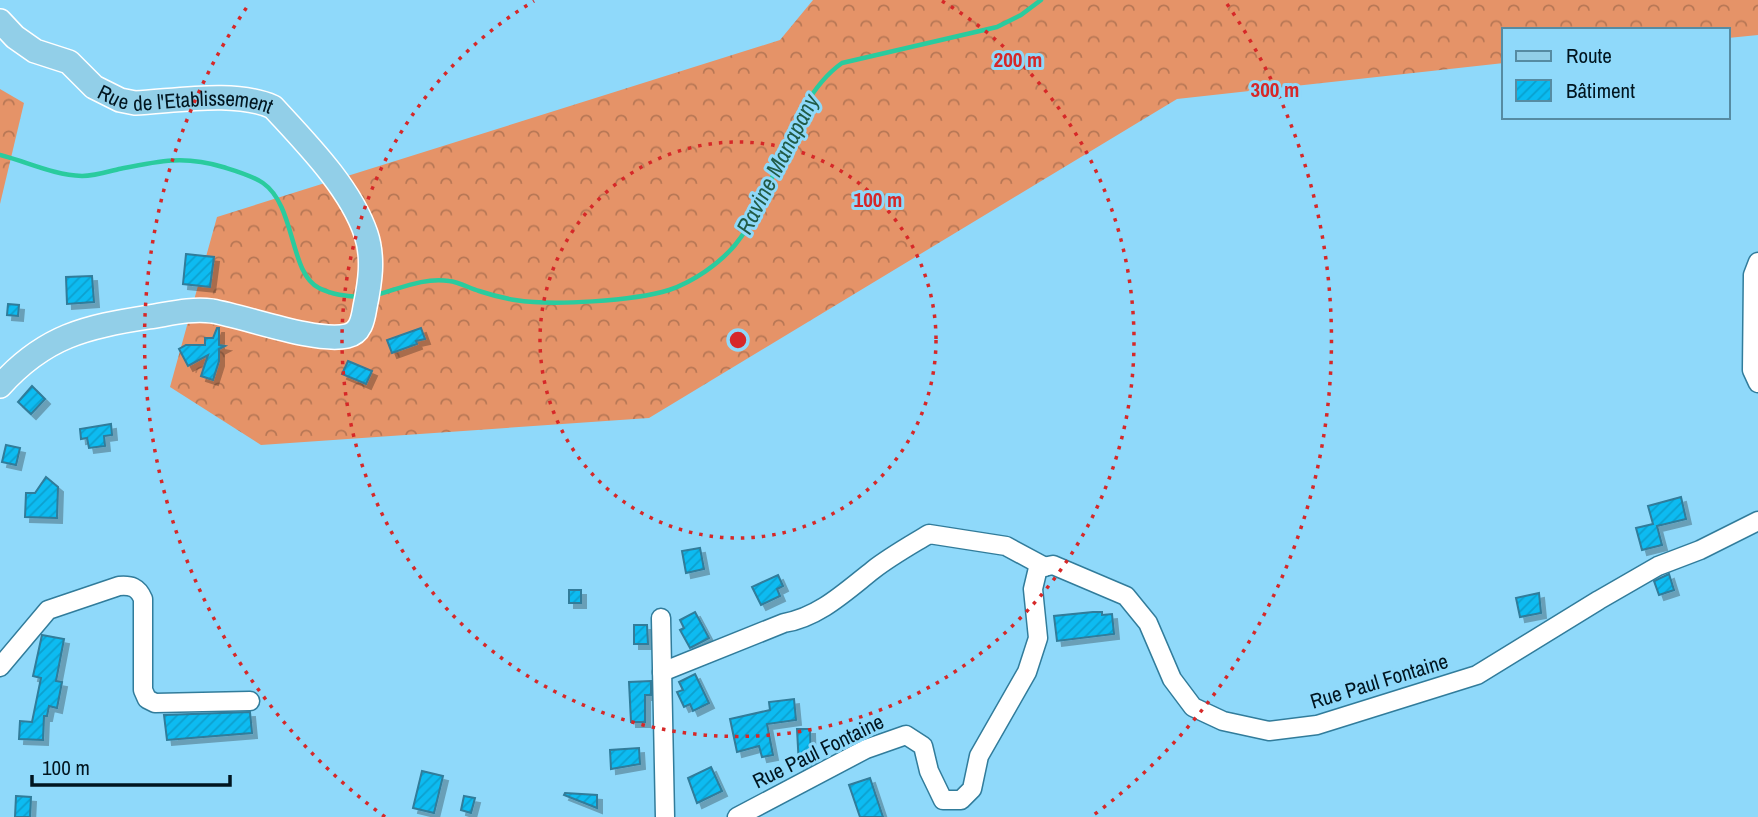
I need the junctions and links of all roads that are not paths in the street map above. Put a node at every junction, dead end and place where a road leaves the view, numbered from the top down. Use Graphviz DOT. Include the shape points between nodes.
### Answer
graph roads {
  1 [pos="0,21"];
  2 [pos="1758,262"];
  3 [pos="1758,383"];
  4 [pos="0,387"];
  5 [pos="1758,521"];
  6 [pos="1045,567"];
  7 [pos="661,618"];
  8 [pos="0,667"];
  9 [pos="662,672"];
  10 [pos="250,701"];
  11 [pos="665,817"];
  12 [pos="737,817"];
  1 -- 4 [label="main road, Rue de l'Etablissement" via="35,51 69,62 93,87 120,100 237,98 273,107 333,174 347,197 366,233 371,280 362,323 347,337 190,311 74,333 19,365"];
  2 -- 3 [label="street" via="1753,275 1752,370"];
  5 -- 6 [label="street, Rue Paul Fontaine" via="1658,566 1478,675 1317,726 1269,731 1223,722 1193,707 1172,679 1148,623 1126,596 1053,565"];
  6 -- 9 [label="street" via="1006,546 929,534 874,569 846,594 801,620"];
  6 -- 12 [label="street, Rue Paul Fontaine" via="1038,568 1033,589 1038,638 1027,672 988,737 972,789 961,800 943,800 923,746 906,735 866,748"];
  7 -- 9 [label="street"];
  8 -- 10 [label="street" via="48,610 129,585 143,599 143,690 147,699"];
  9 -- 11 [label="street"];
}
